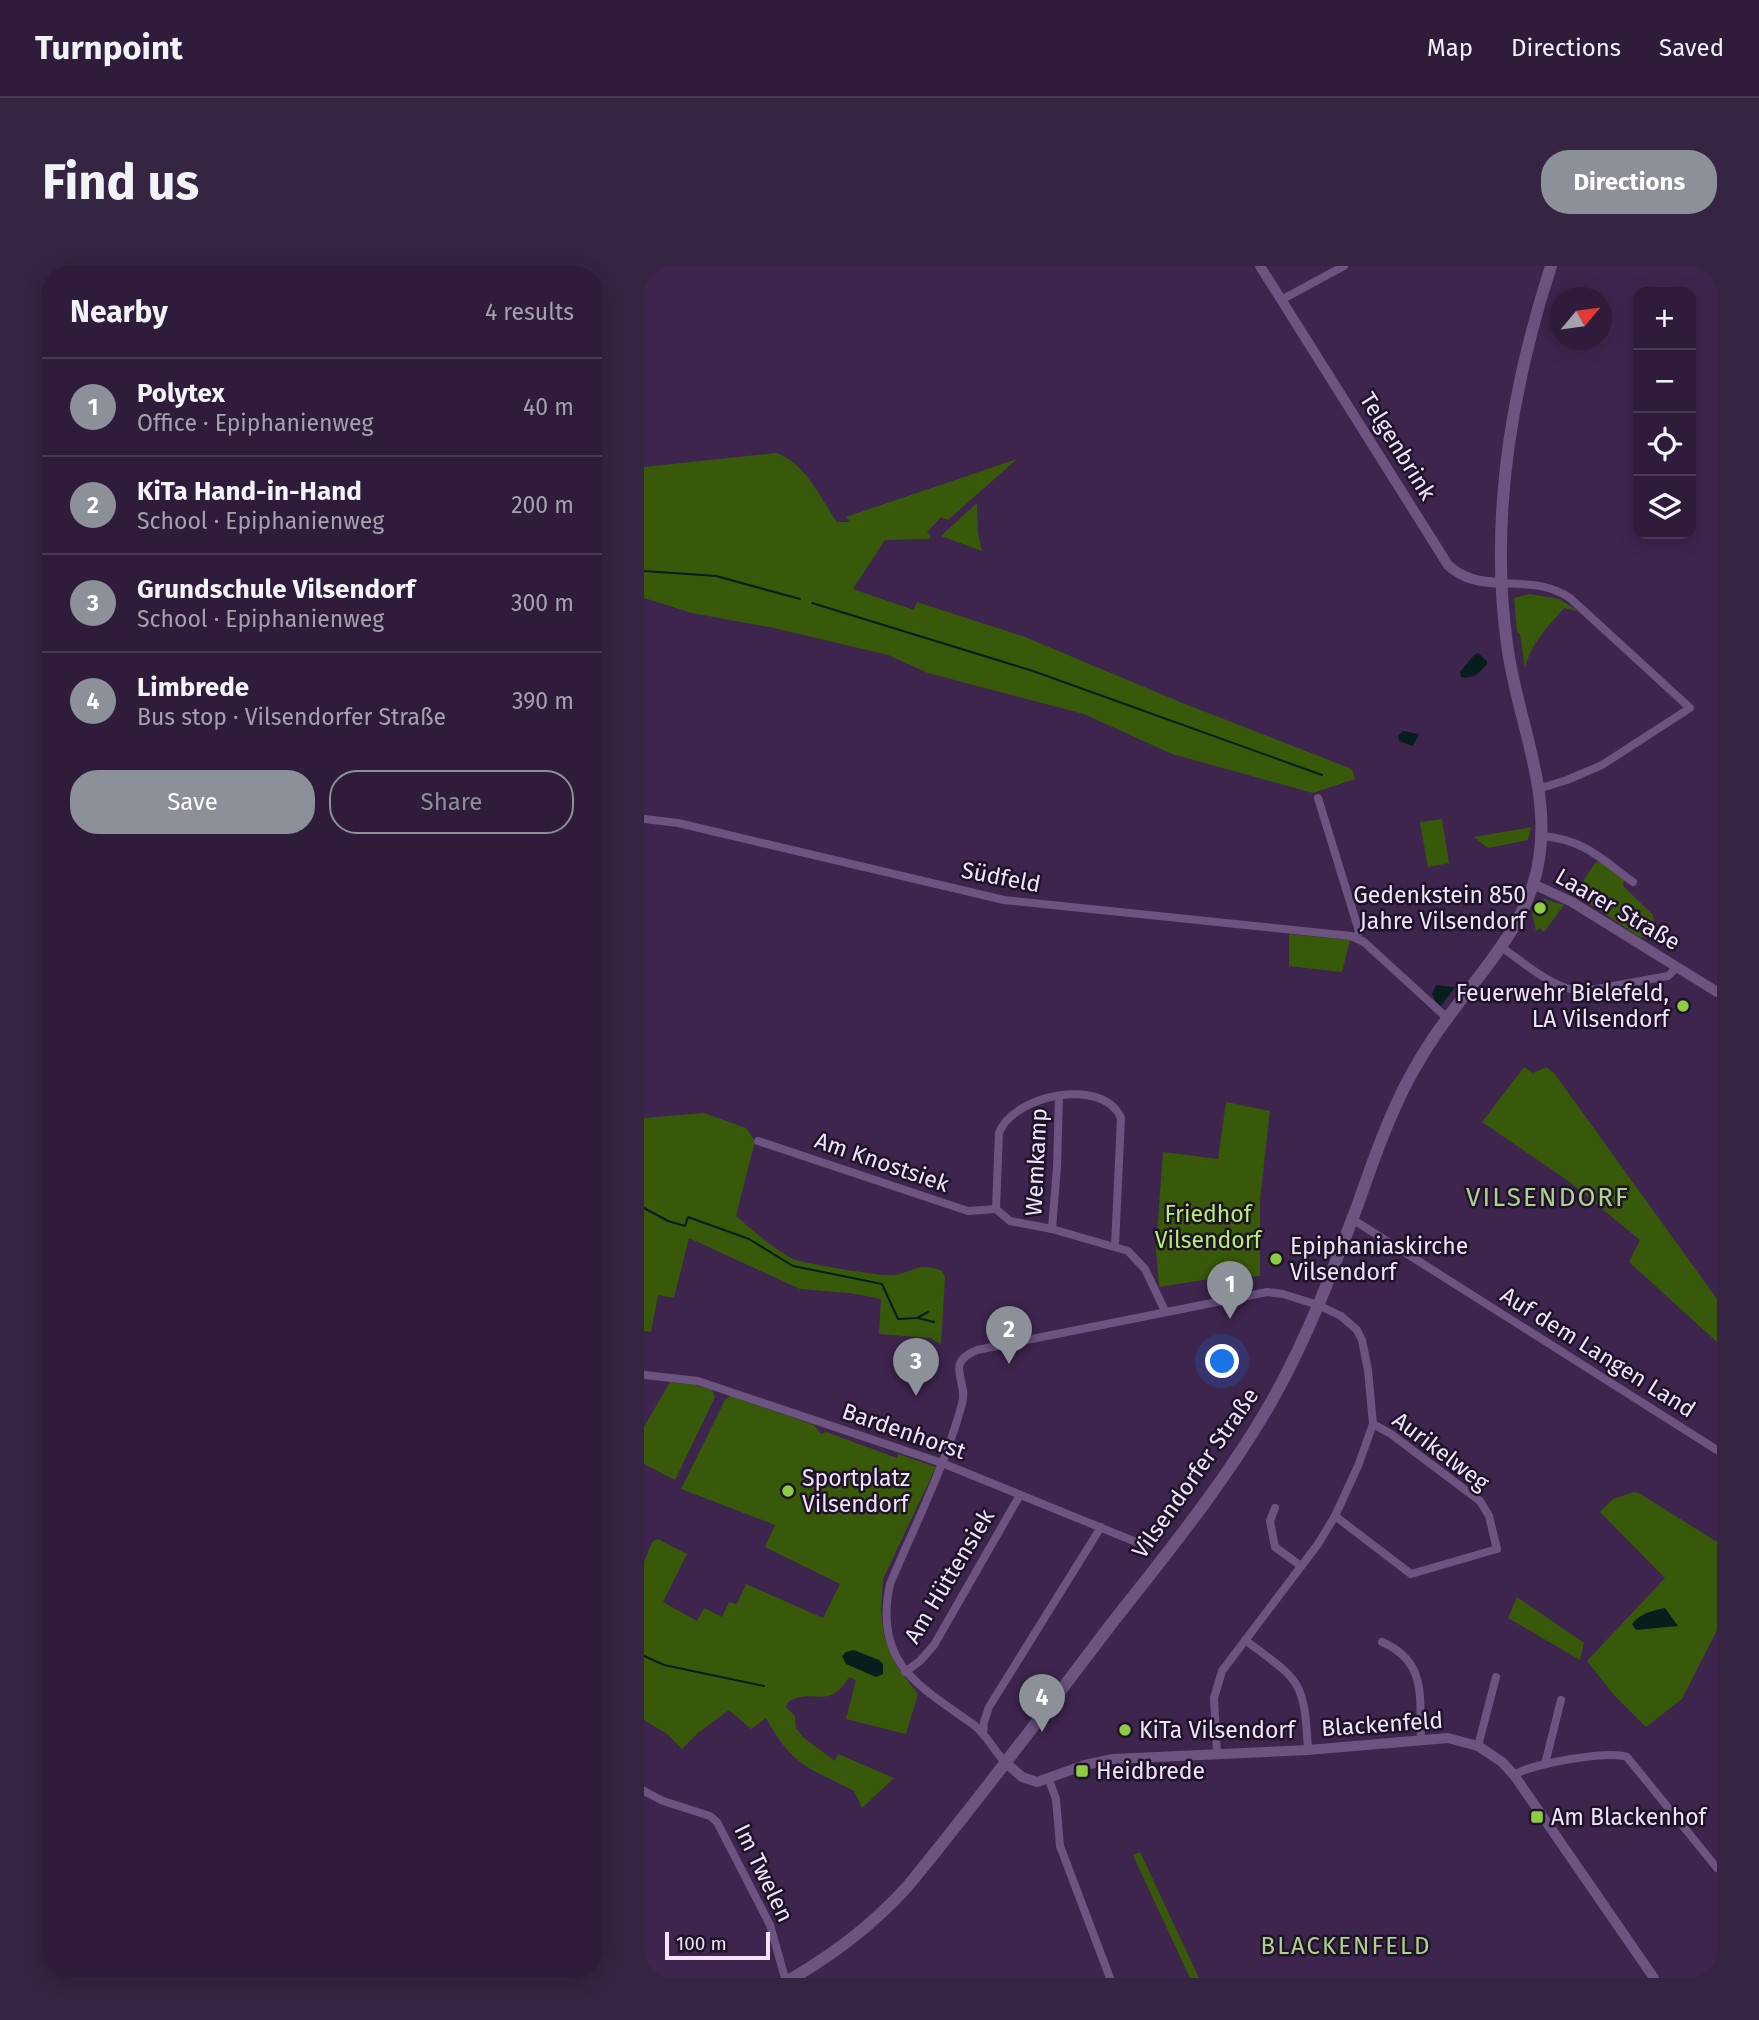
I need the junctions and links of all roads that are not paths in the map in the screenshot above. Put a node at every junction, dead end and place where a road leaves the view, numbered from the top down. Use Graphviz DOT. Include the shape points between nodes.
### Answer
graph roads {
  1 [pos="1260,266"];
  2 [pos="1344,266"];
  3 [pos="1551,266"];
  4 [pos="1282,300"];
  5 [pos="1502,583"];
  6 [pos="1538,789"];
  7 [pos="1318,798"];
  8 [pos="644,819"];
  9 [pos="1542,835"];
  10 [pos="1633,882"];
  11 [pos="1533,884"];
  12 [pos="1356,938"];
  13 [pos="1501,947"];
  14 [pos="1676,967"];
  15 [pos="1717,992"];
  16 [pos="1447,1018"];
  17 [pos="1059,1096"];
  18 [pos="758,1141"];
  19 [pos="996,1209"];
  20 [pos="1352,1219"];
  21 [pos="1052,1230"];
  22 [pos="1115,1247"];
  23 [pos="1318,1305"];
  24 [pos="1165,1311"];
  25 [pos="644,1375"];
  26 [pos="1373,1424"];
  27 [pos="1717,1450"];
  28 [pos="942,1463"];
  29 [pos="1020,1495"];
  30 [pos="1275,1508"];
  31 [pos="1335,1517"];
  32 [pos="1101,1527"];
  33 [pos="1146,1546"];
  34 [pos="1301,1566"];
  35 [pos="1245,1640"];
  36 [pos="1382,1642"];
  37 [pos="905,1672"];
  38 [pos="1496,1676"];
  39 [pos="1561,1700"];
  40 [pos="984,1734"];
  41 [pos="1421,1740"];
  42 [pos="1478,1745"];
  43 [pos="1308,1750"];
  44 [pos="1217,1754"];
  45 [pos="1005,1762"];
  46 [pos="1545,1765"];
  47 [pos="1514,1775"];
  48 [pos="1049,1780"];
  49 [pos="644,1791"];
  50 [pos="1717,1868"];
  51 [pos="785,1978"];
  52 [pos="793,1978"];
  53 [pos="1111,1978"];
  54 [pos="1654,1978"];
  1 -- 4 [label="street, Telgenbrink"];
  2 -- 4 [label="street"];
  3 -- 5 [label="main road, Vilsendorfer Straße" via="1516,401 1502,509"];
  4 -- 5 [label="street, Telgenbrink" via="1448,565 1476,582"];
  5 -- 6 [label="main road, Vilsendorfer Straße" via="1508,651"];
  5 -- 6 [label="street" via="1558,590 1690,708 1602,765"];
  6 -- 9 [label="main road, Vilsendorfer Straße"];
  7 -- 12 [label="street" via="1359,931"];
  8 -- 12 [label="street, Südfeld" via="678,823 1004,900"];
  9 -- 10 [label="street" via="1585,846"];
  9 -- 11 [label="main road, Vilsendorfer Straße"];
  11 -- 13 [label="main road, Vilsendorfer Straße"];
  11 -- 14 [label="street, Laarer Straße" via="1572,902"];
  12 -- 16 [label="street"];
  13 -- 14 [label="street" via="1551,981 1576,990 1668,976"];
  13 -- 16 [label="main road, Vilsendorfer Straße"];
  14 -- 15 [label="street, Laarer Straße"];
  16 -- 20 [label="main road, Vilsendorfer Straße" via="1398,1101"];
  17 -- 19 [label="street, Wemkamp" via="1034,1102 1002,1124"];
  17 -- 21 [label="street, Wemkamp"];
  17 -- 22 [label="street, Wemkamp" via="1100,1098 1111,1102 1121,1118"];
  18 -- 19 [label="street, Am Knostsiek" via="968,1211"];
  19 -- 21 [label="street, Wemkamp" via="1010,1221"];
  20 -- 23 [label="main road, Vilsendorfer Straße"];
  20 -- 27 [label="street, Auf dem Langen Land"];
  21 -- 22 [label="street, Wemkamp"];
  22 -- 24 [label="street, Wemkamp" via="1137,1259"];
  23 -- 24 [label="street" via="1267,1292"];
  23 -- 26 [label="street" via="1341,1316 1362,1340"];
  23 -- 45 [label="main road, Vilsendorfer Straße" via="1276,1394 1228,1470"];
  24 -- 28 [label="street" via="968,1354 958,1368 964,1400"];
  25 -- 28 [label="street, Bardenhorst" via="698,1381"];
  26 -- 31 [label="street"];
  26 -- 31 [label="street, Aurikelweg" via="1480,1501 1497,1549 1411,1574"];
  28 -- 29 [label="street, Bardenhorst"];
  28 -- 37 [label="street" via="887,1598 888,1631"];
  29 -- 32 [label="street, Bardenhorst"];
  29 -- 37 [label="street, Am Hüttensiek" via="934,1645"];
  30 -- 34 [label="street" via="1270,1521 1275,1547"];
  31 -- 34 [label="street"];
  32 -- 33 [label="street, Bardenhorst"];
  32 -- 40 [label="street" via="989,1707"];
  34 -- 35 [label="street"];
  35 -- 43 [label="street" via="1298,1684 1305,1702"];
  35 -- 44 [label="street" via="1217,1683"];
  36 -- 41 [label="street" via="1409,1660 1415,1670"];
  37 -- 40 [label="street" via="931,1697"];
  38 -- 42 [label="street"];
  39 -- 46 [label="street"];
  40 -- 45 [label="street"];
  41 -- 42 [label="street, Blackenfeld" via="1448,1738"];
  41 -- 43 [label="street, Blackenfeld"];
  42 -- 47 [label="street, Blackenfeld"];
  43 -- 44 [label="street, Blackenfeld"];
  44 -- 48 [label="street, Blackenfeld" via="1104,1760"];
  45 -- 48 [label="street" via="1028,1780"];
  45 -- 52 [label="main road, Vilsendorfer Straße" via="879,1917 840,1950"];
  46 -- 47 [label="street"];
  46 -- 50 [label="street" via="1627,1757"];
  47 -- 54 [label="street, Blackenfeld"];
  48 -- 53 [label="street" via="1056,1799 1060,1846"];
  49 -- 51 [label="street, Im Twelen" via="717,1822 761,1906"];
}
